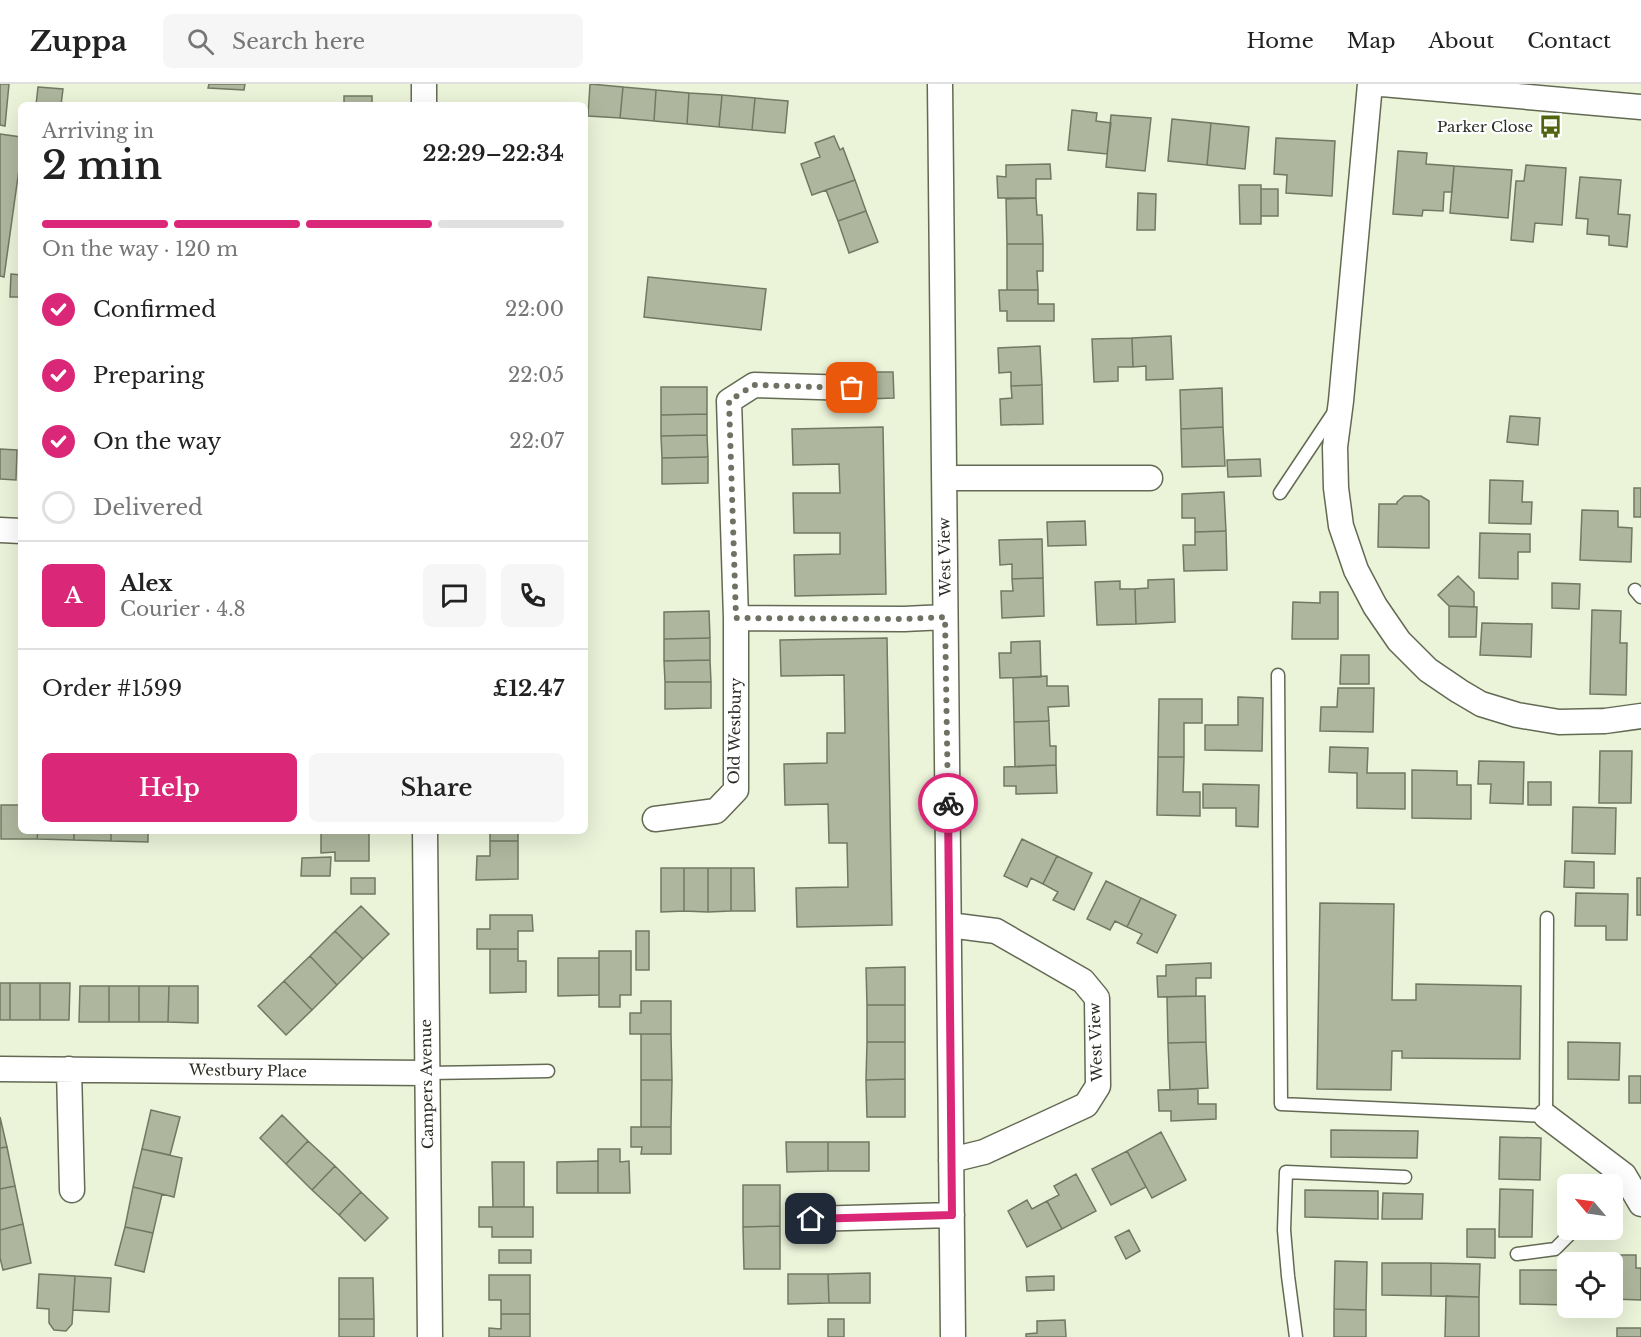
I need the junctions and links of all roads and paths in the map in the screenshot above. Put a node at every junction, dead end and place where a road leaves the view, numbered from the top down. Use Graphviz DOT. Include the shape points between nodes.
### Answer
graph roads {
  1 [pos="424,84"];
  2 [pos="940,84"];
  3 [pos="1370,84"];
  4 [pos="1382,84"];
  5 [pos="424,102"];
  6 [pos="1641,106"];
  7 [pos="852,388"];
  8 [pos="1341,401"];
  9 [pos="944,478"];
  10 [pos="1150,478"];
  11 [pos="1280,493"];
  12 [pos="0,531"];
  13 [pos="18,531"];
  14 [pos="945,617"];
  15 [pos="736,618"];
  16 [pos="1278,675"];
  17 [pos="1641,716"];
  18 [pos="655,819"];
  19 [pos="424,834"];
  20 [pos="1547,918"];
  21 [pos="949,925"];
  22 [pos="0,1069"];
  23 [pos="69,1070"];
  24 [pos="548,1071"];
  25 [pos="427,1073"];
  26 [pos="1546,1116"];
  27 [pos="951,1160"];
  28 [pos="1622,1174"];
  29 [pos="1623,1176"];
  30 [pos="1405,1177"];
  31 [pos="72,1190"];
  32 [pos="1641,1204"];
  33 [pos="952,1215"];
  34 [pos="811,1219"];
  35 [pos="1564,1240"];
  36 [pos="1517,1254"];
  37 [pos="430,1337"];
  38 [pos="953,1337"];
  39 [pos="1296,1337"];
  1 -- 5 [label="street"];
  2 -- 9 [label="street, West View"];
  3 -- 8 [label="street"];
  4 -- 6 [label="street"];
  7 -- 15 [label="street, Old Westbury" via="754,385 729,401"];
  8 -- 11 [label="lane"];
  8 -- 17 [label="street" via="1335,447 1341,526 1356,570 1399,641 1428,670 1481,704 1558,722"];
  9 -- 10 [label="street"];
  9 -- 14 [label="street, West View"];
  12 -- 13 [label="street"];
  14 -- 15 [label="street"];
  14 -- 21 [label="street, West View"];
  15 -- 18 [label="street, Old Westbury" via="736,790 716,811"];
  16 -- 26 [label="lane" via="1281,1104"];
  19 -- 25 [label="street, Campers Avenue"];
  20 -- 26 [label="lane"];
  21 -- 27 [label="street, West View"];
  21 -- 27 [label="street, West View" via="996,931 1083,981 1097,998 1098,1075 1098,1086 1086,1105 984,1152"];
  22 -- 23 [label="street, Westbury Place"];
  23 -- 25 [label="street, Westbury Place"];
  23 -- 31 [label="street"];
  24 -- 25 [label="lane"];
  25 -- 37 [label="street, Campers Avenue"];
  26 -- 28 [label="street"];
  27 -- 33 [label="street, West View"];
  29 -- 32 [label="street"];
  30 -- 39 [label="lane" via="1286,1172 1284,1230"];
  33 -- 34 [label="street"];
  33 -- 38 [label="street, West View"];
  35 -- 36 [label="lane" via="1555,1249"];
}
